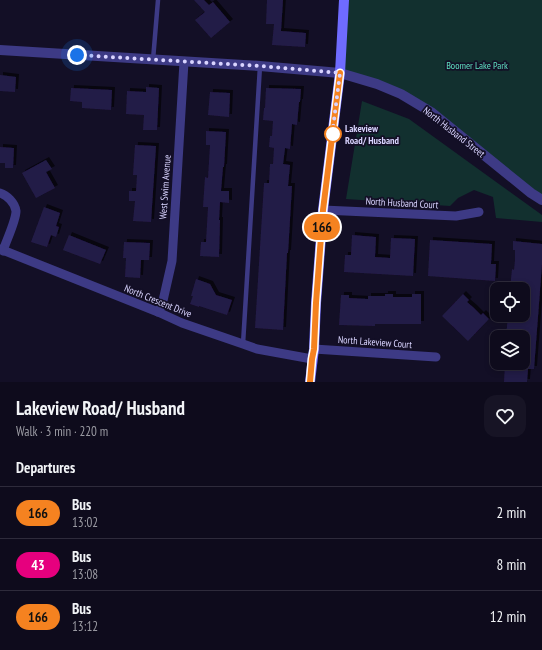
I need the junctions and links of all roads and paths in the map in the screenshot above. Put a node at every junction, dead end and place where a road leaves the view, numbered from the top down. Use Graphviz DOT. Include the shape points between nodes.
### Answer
graph roads {
  1 [pos="158,0"];
  2 [pos="344,0"];
  3 [pos="0,50"];
  4 [pos="153,60"];
  5 [pos="184,62"];
  6 [pos="260,66"];
  7 [pos="340,73"];
  8 [pos="0,193"];
  9 [pos="542,200"];
  10 [pos="323,210"];
  11 [pos="479,212"];
  12 [pos="1,250"];
  13 [pos="158,312"];
  14 [pos="243,344"];
  15 [pos="313,354"];
  16 [pos="436,357"];
  17 [pos="310,382"];
  1 -- 4 [label="lane"];
  2 -- 7 [label="main road"];
  3 -- 4 [label="street, North Husband Street"];
  4 -- 5 [label="street, North Husband Street"];
  5 -- 6 [label="street, North Husband Street"];
  5 -- 13 [label="street, West Swim Avenue" via="172,261 162,305"];
  6 -- 7 [label="street, North Husband Street"];
  6 -- 14 [label="lane"];
  7 -- 9 [label="street, North Husband Street" via="401,94 431,112"];
  7 -- 10 [label="main road"];
  8 -- 12 [label="street" via="10,199 16,211"];
  10 -- 11 [label="street, North Husband Court" via="456,216"];
  10 -- 15 [label="main road"];
  12 -- 13 [label="street, North Crescent Drive"];
  13 -- 14 [label="street, North Crescent Drive"];
  14 -- 15 [label="street, North Crescent Drive" via="257,349"];
  15 -- 16 [label="street, North Lakeview Court"];
  15 -- 17 [label="main road"];
}
